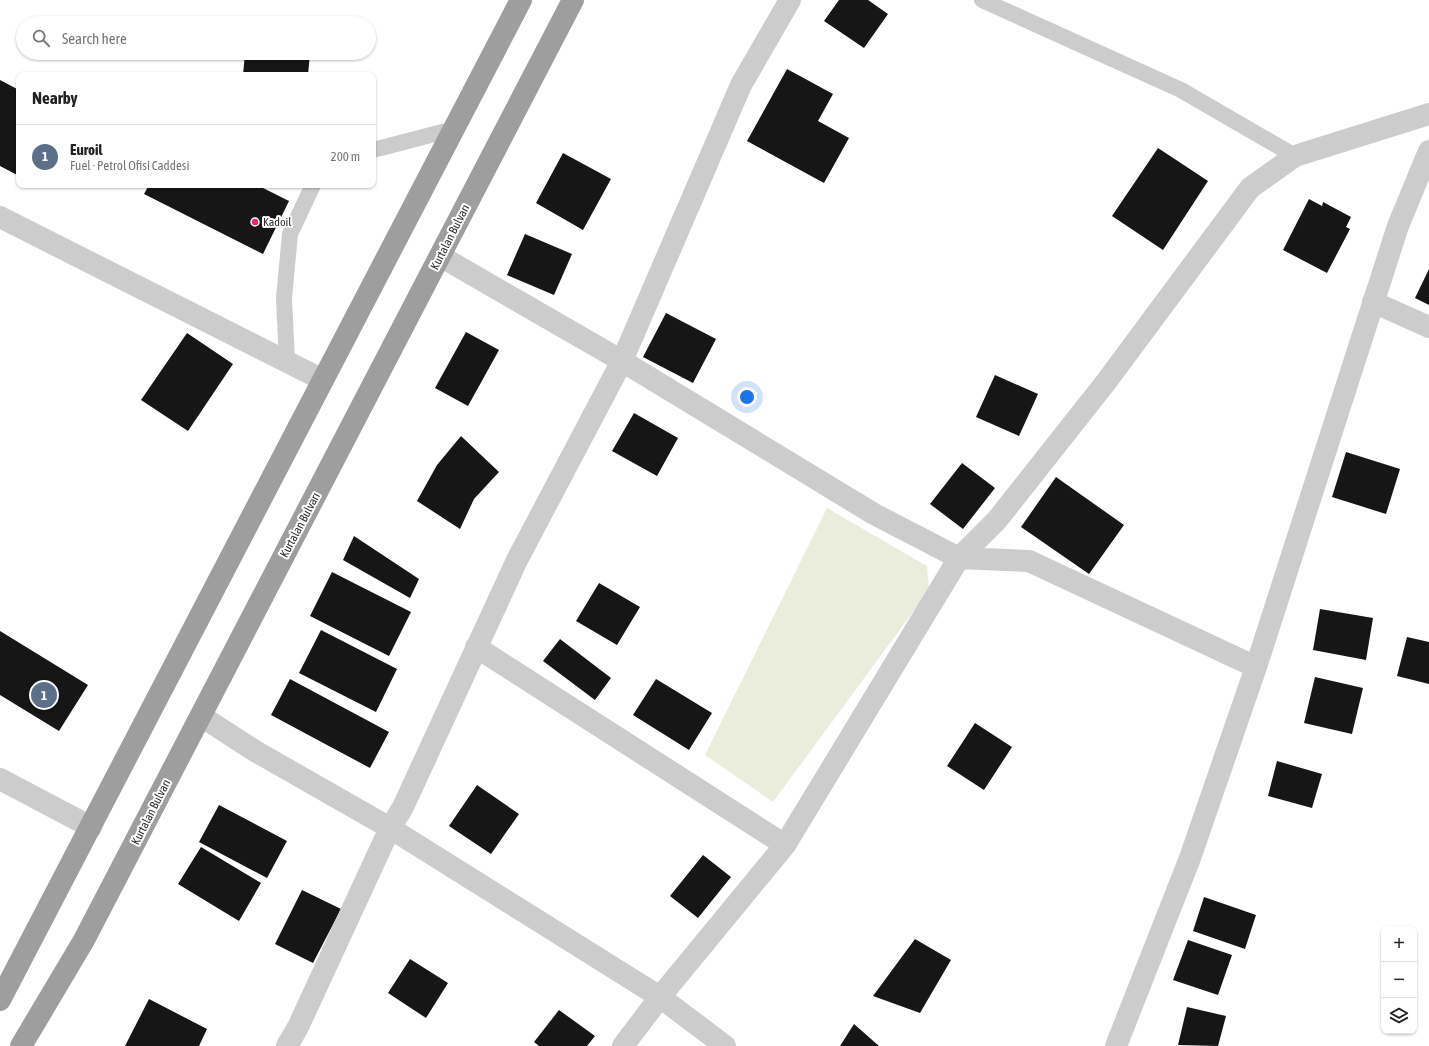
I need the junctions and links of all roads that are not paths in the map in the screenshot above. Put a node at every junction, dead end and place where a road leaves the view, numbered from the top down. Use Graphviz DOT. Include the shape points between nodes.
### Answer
graph roads {
  1 [pos="521,0"];
  2 [pos="573,0"];
  3 [pos="790,0"];
  4 [pos="982,0"];
  5 [pos="1429,114"];
  6 [pos="454,129"];
  7 [pos="376,149"];
  8 [pos="1429,151"];
  9 [pos="1295,156"];
  10 [pos="312,188"];
  11 [pos="0,217"];
  12 [pos="440,256"];
  13 [pos="1373,302"];
  14 [pos="1429,327"];
  15 [pos="622,361"];
  16 [pos="288,362"];
  17 [pos="323,380"];
  18 [pos="959,558"];
  19 [pos="476,646"];
  20 [pos="1256,667"];
  21 [pos="201,716"];
  22 [pos="0,779"];
  23 [pos="91,827"];
  24 [pos="390,828"];
  25 [pos="785,845"];
  26 [pos="660,997"];
  27 [pos="0,1000"];
  28 [pos="21,1046"];
  29 [pos="287,1046"];
  30 [pos="623,1046"];
  31 [pos="725,1046"];
  32 [pos="1116,1046"];
  1 -- 6 [label="highway"];
  2 -- 12 [label="highway, Kurtalan Bulvarı"];
  3 -- 15 [label="street" via="741,85"];
  4 -- 9 [label="lane" via="1181,90"];
  5 -- 9 [label="street"];
  6 -- 7 [label="lane"];
  6 -- 17 [label="highway"];
  8 -- 13 [label="street" via="1398,226"];
  9 -- 18 [label="street" via="1250,188 1102,388 997,520"];
  10 -- 16 [label="lane" via="290,234 284,298"];
  11 -- 16 [label="street"];
  12 -- 15 [label="street"];
  12 -- 21 [label="highway, Kurtalan Bulvarı"];
  13 -- 14 [label="street"];
  13 -- 20 [label="street"];
  15 -- 18 [label="street" via="874,514"];
  15 -- 19 [label="street" via="517,560"];
  16 -- 17 [label="street"];
  17 -- 23 [label="highway"];
  18 -- 20 [label="street" via="1029,561"];
  18 -- 25 [label="street"];
  19 -- 24 [label="street" via="403,807"];
  19 -- 25 [label="street"];
  20 -- 32 [label="street" via="1190,858"];
  21 -- 24 [label="street" via="255,751"];
  21 -- 28 [label="highway, Kurtalan Bulvarı" via="84,940"];
  22 -- 23 [label="street"];
  23 -- 27 [label="highway"];
  24 -- 26 [label="street"];
  24 -- 29 [label="street"];
  25 -- 26 [label="street"];
  26 -- 30 [label="street"];
  26 -- 31 [label="street"];
}
